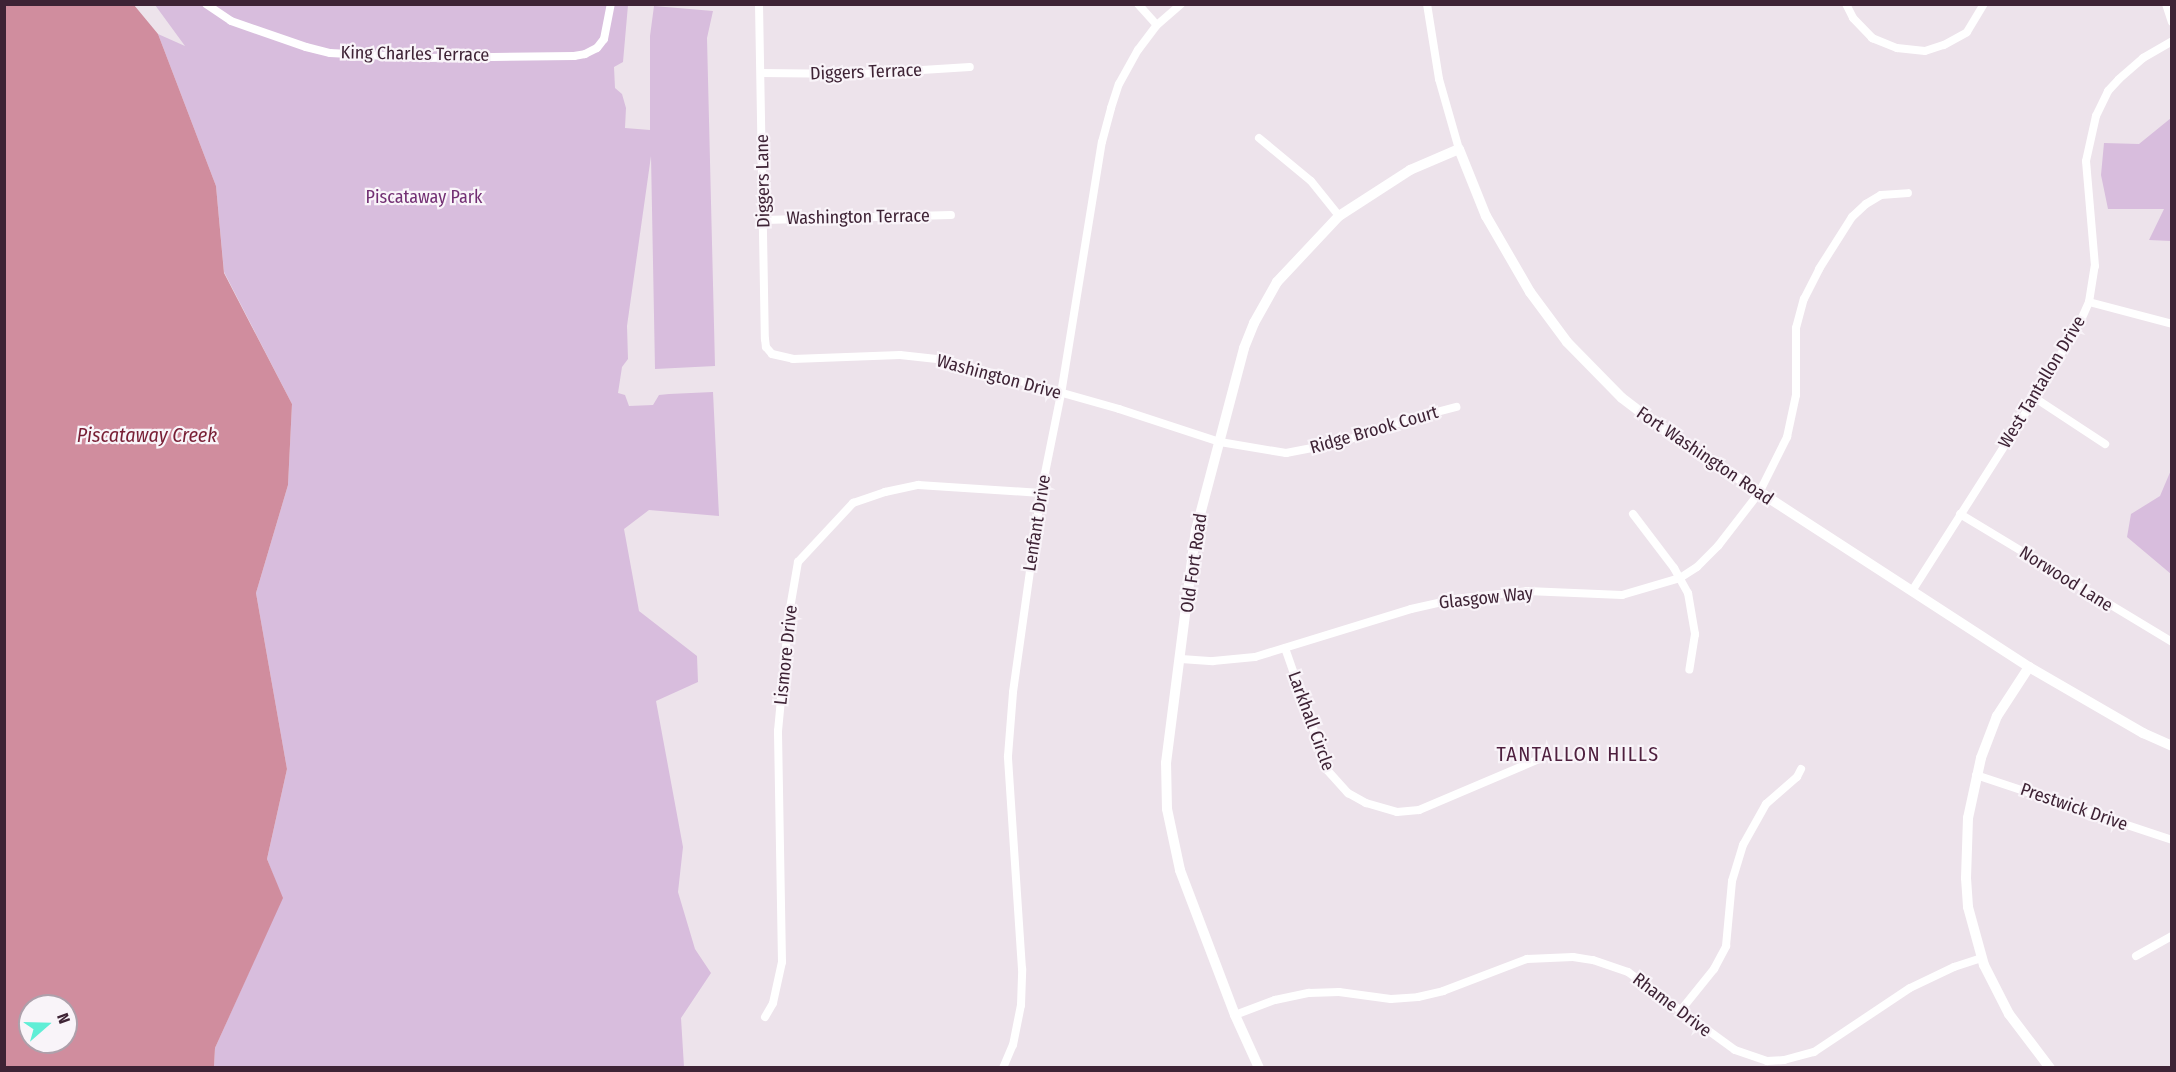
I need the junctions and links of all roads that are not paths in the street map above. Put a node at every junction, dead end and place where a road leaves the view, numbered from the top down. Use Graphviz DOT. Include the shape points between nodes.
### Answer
graph roads {
  1 [pos="206,4"];
  2 [pos="611,4"];
  3 [pos="759,4"];
  4 [pos="1138,4"];
  5 [pos="1180,4"];
  6 [pos="1427,4"];
  7 [pos="1846,4"];
  8 [pos="1984,4"];
  9 [pos="2166,4"];
  10 [pos="2172,22"];
  11 [pos="1157,25"];
  12 [pos="2172,41"];
  13 [pos="970,67"];
  14 [pos="761,73"];
  15 [pos="1259,138"];
  16 [pos="1459,148"];
  17 [pos="1908,193"];
  18 [pos="951,215"];
  19 [pos="1339,216"];
  20 [pos="764,220"];
  21 [pos="2089,302"];
  22 [pos="2172,324"];
  23 [pos="772,354"];
  24 [pos="1061,394"];
  25 [pos="2035,398"];
  26 [pos="1456,407"];
  27 [pos="1220,442"];
  28 [pos="2106,444"];
  29 [pos="1041,493"];
  30 [pos="1759,493"];
  31 [pos="1634,514"];
  32 [pos="1960,514"];
  33 [pos="1680,578"];
  34 [pos="1912,591"];
  35 [pos="2172,642"];
  36 [pos="1285,648"];
  37 [pos="1181,659"];
  38 [pos="2029,667"];
  39 [pos="1689,670"];
  40 [pos="2172,746"];
  41 [pos="1544,757"];
  42 [pos="1801,769"];
  43 [pos="1976,775"];
  44 [pos="2172,840"];
  45 [pos="2172,936"];
  46 [pos="2136,956"];
  47 [pos="1982,958"];
  48 [pos="1681,1010"];
  49 [pos="1235,1015"];
  50 [pos="765,1017"];
  51 [pos="1758,1064"];
  52 [pos="1003,1068"];
  53 [pos="1259,1068"];
  54 [pos="2050,1068"];
  1 -- 2 [label="street, King Charles Terrace" via="256,32 330,53 417,58 574,56 597,48 606,33"];
  3 -- 14 [label="street, Diggers Lane"];
  4 -- 11 [label="street"];
  5 -- 11 [label="street, Lenfant Drive"];
  6 -- 16 [label="street, Fort Washington Road" via="1439,79"];
  7 -- 8 [label="street" via="1872,38 1896,48 1925,51 1967,32"];
  9 -- 10 [label="street"];
  11 -- 24 [label="street, Lenfant Drive" via="1119,84 1102,142"];
  12 -- 21 [label="street, West Tantallon Drive" via="2143,58 2119,79 2108,91 2096,116 2086,161 2095,266"];
  13 -- 14 [label="street, Diggers Terrace" via="858,74"];
  14 -- 20 [label="street, Diggers Lane"];
  15 -- 19 [label="street" via="1311,181"];
  16 -- 19 [label="main road, Old Fort Road" via="1410,170"];
  16 -- 30 [label="main road, Fort Washington Road" via="1486,216 1505,250 1530,292 1581,357 1643,415"];
  17 -- 30 [label="street, Glasgow Way" via="1881,195 1852,217 1808,290 1796,328 1796,395 1791,421"];
  18 -- 20 [label="street, Washington Terrace"];
  19 -- 27 [label="main road, Old Fort Road" via="1277,282 1258,314 1244,348"];
  20 -- 23 [label="street, Diggers Lane" via="765,339"];
  21 -- 22 [label="street"];
  21 -- 25 [label="street, West Tantallon Drive"];
  23 -- 24 [label="street, Washington Drive" via="793,359 926,357"];
  24 -- 27 [label="street, Washington Drive"];
  24 -- 29 [label="street, Lenfant Drive"];
  25 -- 28 [label="street"];
  25 -- 32 [label="street, West Tantallon Drive"];
  26 -- 27 [label="street, Ridge Brook Court" via="1338,443 1286,453"];
  27 -- 37 [label="main road, Old Fort Road" via="1196,530"];
  29 -- 50 [label="street, Lismore Drive" via="918,485 885,492 853,503 798,562 778,731 782,962 773,1003"];
  29 -- 52 [label="street, Lenfant Drive" via="1013,692 1008,756 1022,969 1021,1005"];
  30 -- 33 [label="street, Glasgow Way" via="1708,556"];
  30 -- 34 [label="main road, Fort Washington Road"];
  31 -- 33 [label="street"];
  32 -- 34 [label="street, West Tantallon Drive"];
  32 -- 35 [label="street, Norwood Lane"];
  33 -- 36 [label="street, Glasgow Way" via="1622,594 1527,591 1455,599"];
  33 -- 39 [label="street" via="1688,593 1694,622"];
  34 -- 38 [label="main road, Fort Washington Road"];
  36 -- 37 [label="street, Glasgow Way" via="1255,657"];
  36 -- 41 [label="street, Larkhall Circle" via="1328,771 1348,793 1366,803 1397,812 1419,810"];
  37 -- 49 [label="main road, Old Fort Road" via="1166,763 1167,809 1180,870"];
  38 -- 40 [label="main road, Fort Washington Road"];
  38 -- 43 [label="main road" via="1997,716"];
  42 -- 48 [label="street" via="1766,804 1743,845 1732,881 1726,946 1714,969"];
  43 -- 44 [label="street, Prestwick Drive"];
  43 -- 47 [label="main road" via="1968,818 1966,878 1968,907"];
  45 -- 46 [label="street"];
  47 -- 51 [label="street, Rhame Drive" via="1910,988 1814,1052"];
  47 -- 54 [label="main road" via="2008,1014"];
  48 -- 49 [label="street, Rhame Drive" via="1620,968 1560,956 1527,959 1418,997 1309,993"];
  48 -- 51 [label="street, Rhame Drive"];
  49 -- 53 [label="main road, Old Fort Road"];
}
